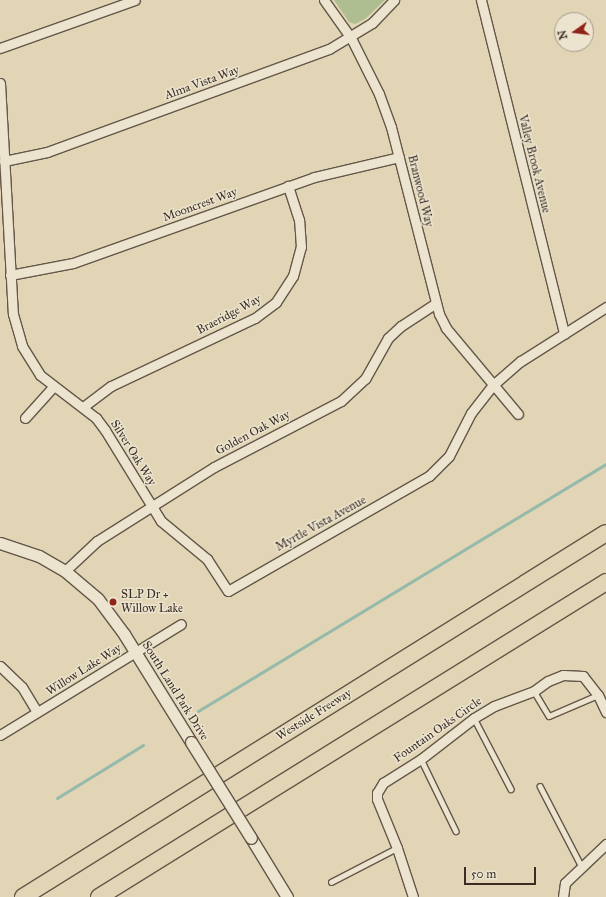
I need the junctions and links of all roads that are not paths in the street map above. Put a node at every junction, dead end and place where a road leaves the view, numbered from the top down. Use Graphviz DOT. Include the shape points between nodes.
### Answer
graph roads {
  1 [pos="135,0"];
  2 [pos="324,0"];
  3 [pos="394,0"];
  4 [pos="481,0"];
  5 [pos="350,38"];
  6 [pos="0,48"];
  7 [pos="0,83"];
  8 [pos="399,157"];
  9 [pos="4,161"];
  10 [pos="288,186"];
  11 [pos="10,275"];
  12 [pos="436,303"];
  13 [pos="606,307"];
  14 [pos="564,334"];
  15 [pos="493,385"];
  16 [pos="53,387"];
  17 [pos="83,407"];
  18 [pos="518,414"];
  19 [pos="25,418"];
  20 [pos="151,506"];
  21 [pos="606,533"];
  22 [pos="0,543"];
  23 [pos="65,571"];
  24 [pos="606,582"];
  25 [pos="181,624"];
  26 [pos="135,652"];
  27 [pos="0,666"];
  28 [pos="534,691"];
  29 [pos="598,695"];
  30 [pos="37,712"];
  31 [pos="606,712"];
  32 [pos="474,718"];
  33 [pos="0,735"];
  34 [pos="421,759"];
  35 [pos="540,786"];
  36 [pos="511,789"];
  37 [pos="456,831"];
  38 [pos="606,844"];
  39 [pos="398,848"];
  40 [pos="581,865"];
  41 [pos="331,882"];
  42 [pos="38,887"];
  43 [pos="19,897"];
  44 [pos="23,897"];
  45 [pos="99,897"];
  46 [pos="287,897"];
  47 [pos="413,897"];
  48 [pos="563,897"];
  1 -- 6 [label="street"];
  2 -- 5 [label="street, Branwood Way"];
  3 -- 5 [label="street, Alma Vista Way" via="372,23"];
  4 -- 14 [label="street, Valley Brook Avenue"];
  5 -- 8 [label="street, Branwood Way" via="379,94"];
  5 -- 9 [label="street, Alma Vista Way" via="328,50 47,152"];
  7 -- 9 [label="street, Silver Oak Way"];
  8 -- 10 [label="street, Mooncrest Way" via="314,177"];
  8 -- 12 [label="street, Branwood Way"];
  9 -- 11 [label="street, Silver Oak Way"];
  10 -- 11 [label="street, Mooncrest Way" via="74,263"];
  10 -- 17 [label="street, Braeridge Way" via="299,220 301,247 294,276 276,302 255,318 111,386"];
  11 -- 16 [label="street, Silver Oak Way" via="13,314 22,346 30,361"];
  12 -- 15 [label="street, Branwood Way" via="452,338"];
  12 -- 20 [label="street, Golden Oak Way" via="400,326 388,338 365,378 341,401 214,467"];
  13 -- 14 [label="street, Myrtle Vista Avenue"];
  14 -- 15 [label="street, Myrtle Vista Avenue" via="521,361"];
  15 -- 18 [label="street"];
  15 -- 20 [label="street, Myrtle Vista Avenue" via="471,413 449,456 429,476 228,591 207,559 168,530"];
  16 -- 17 [label="street, Silver Oak Way"];
  16 -- 19 [label="street"];
  17 -- 20 [label="street, Silver Oak Way" via="105,430"];
  20 -- 23 [label="street, Golden Oak Way" via="97,540"];
  21 -- 42 [label="highway, Westside Freeway"];
  22 -- 23 [label="street, South Land Park Drive" via="38,556"];
  23 -- 26 [label="street, South Land Park Drive" via="98,599"];
  24 -- 45 [label="highway"];
  25 -- 26 [label="street, Willow Lake Way"];
  26 -- 30 [label="street, Willow Lake Way"];
  26 -- 46 [label="street, South Land Park Drive, bridge"];
  27 -- 30 [label="street" via="22,687"];
  28 -- 29 [label="street, Fountain Oaks Circle" via="548,681 570,675 583,676"];
  28 -- 29 [label="lane" via="549,716"];
  28 -- 32 [label="street, Fountain Oaks Circle" via="494,706"];
  29 -- 31 [label="street, Fountain Oaks Circle"];
  30 -- 33 [label="street, Willow Lake Way"];
  32 -- 34 [label="street, Fountain Oaks Circle"];
  32 -- 36 [label="lane"];
  34 -- 37 [label="lane"];
  34 -- 39 [label="street, Fountain Oaks Circle" via="394,775 377,793"];
  35 -- 40 [label="lane"];
  38 -- 40 [label="street"];
  39 -- 41 [label="lane"];
  39 -- 47 [label="street, Fountain Oaks Circle"];
  40 -- 48 [label="street" via="565,883"];
  42 -- 43 [label="highway"];
  42 -- 44 [label="highway, Westside Freeway"];
}
